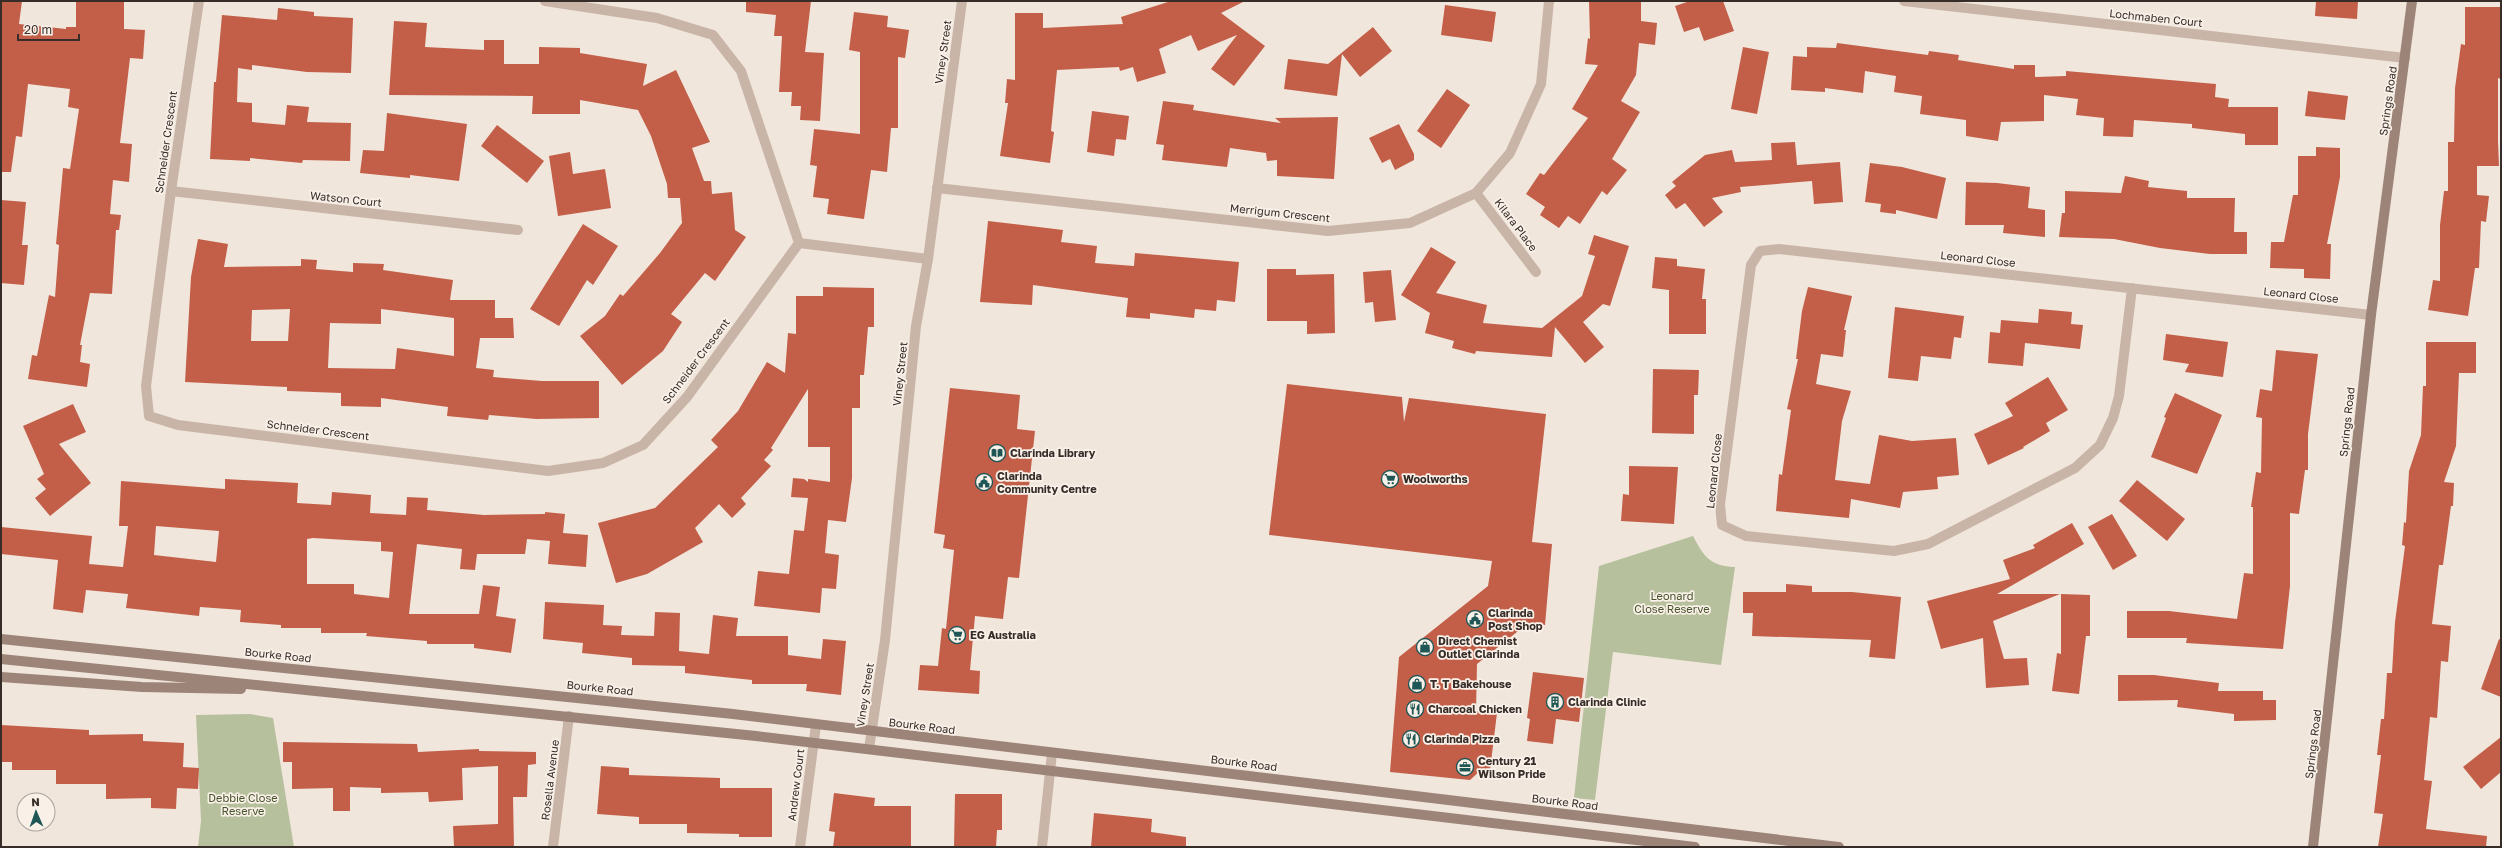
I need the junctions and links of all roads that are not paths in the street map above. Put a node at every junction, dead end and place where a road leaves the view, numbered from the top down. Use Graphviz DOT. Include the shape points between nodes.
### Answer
graph roads {
  1 [pos="199,1"];
  2 [pos="545,1"];
  3 [pos="962,1"];
  4 [pos="1549,1"];
  5 [pos="1904,1"];
  6 [pos="2412,1"];
  7 [pos="2405,58"];
  8 [pos="937,188"];
  9 [pos="170,191"];
  10 [pos="1476,194"];
  11 [pos="518,230"];
  12 [pos="799,243"];
  13 [pos="928,259"];
  14 [pos="1536,272"];
  15 [pos="2132,288"];
  16 [pos="2371,315"];
  17 [pos="1,639"];
  18 [pos="1,659"];
  19 [pos="1,677"];
  20 [pos="315,691"];
  21 [pos="571,698"];
  22 [pos="570,716"];
  23 [pos="816,725"];
  24 [pos="871,732"];
  25 [pos="813,742"];
  26 [pos="869,749"];
  27 [pos="1052,753"];
  28 [pos="1050,771"];
  29 [pos="553,847"];
  30 [pos="800,847"];
  31 [pos="1042,847"];
  32 [pos="1695,847"];
  33 [pos="1839,847"];
  34 [pos="2313,847"];
  1 -- 9 [label="street, Schneider Crescent"];
  2 -- 12 [label="street" via="657,18 713,35 741,71"];
  3 -- 8 [label="street, Viney Street"];
  4 -- 10 [label="street, Merrigum Crescent" via="1540,84 1510,153"];
  5 -- 7 [label="street, Lochmaben Court"];
  6 -- 7 [label="main road, Springs Road"];
  7 -- 16 [label="main road, Springs Road"];
  8 -- 10 [label="street, Merrigum Crescent" via="1328,231 1410,223"];
  8 -- 13 [label="street, Viney Street"];
  9 -- 11 [label="street, Watson Court"];
  9 -- 12 [label="street, Schneider Crescent" via="146,386 149,416 178,425 548,470 603,463 643,445 687,397"];
  10 -- 14 [label="street, Kilara Place"];
  12 -- 13 [label="street"];
  13 -- 24 [label="street, Viney Street" via="916,326 885,640"];
  15 -- 15 [label="street, Leonard Close" via="1779,249 1760,251 1751,265 1720,504 1722,526 1746,536 1894,551 1928,544 2075,468 2100,445 2113,418 2119,396"];
  15 -- 16 [label="street, Leonard Close"];
  16 -- 34 [label="main road, Springs Road"];
  17 -- 21 [label="main road, Bourke Road"];
  18 -- 20 [label="main road"];
  19 -- 20 [label="main road" via="142,687"];
  20 -- 22 [label="main road"];
  21 -- 22 [label="main road"];
  21 -- 23 [label="main road, Bourke Road"];
  22 -- 25 [label="main road"];
  22 -- 29 [label="street, Rosella Avenue"];
  23 -- 24 [label="main road, Bourke Road"];
  23 -- 25 [label="street, Andrew Court"];
  24 -- 26 [label="street, Viney Street"];
  24 -- 27 [label="main road, Bourke Road"];
  25 -- 26 [label="main road"];
  25 -- 30 [label="street, Andrew Court"];
  26 -- 28 [label="main road"];
  27 -- 28 [label="street"];
  27 -- 33 [label="main road, Bourke Road"];
  28 -- 31 [label="street"];
  28 -- 32 [label="main road"];
}
